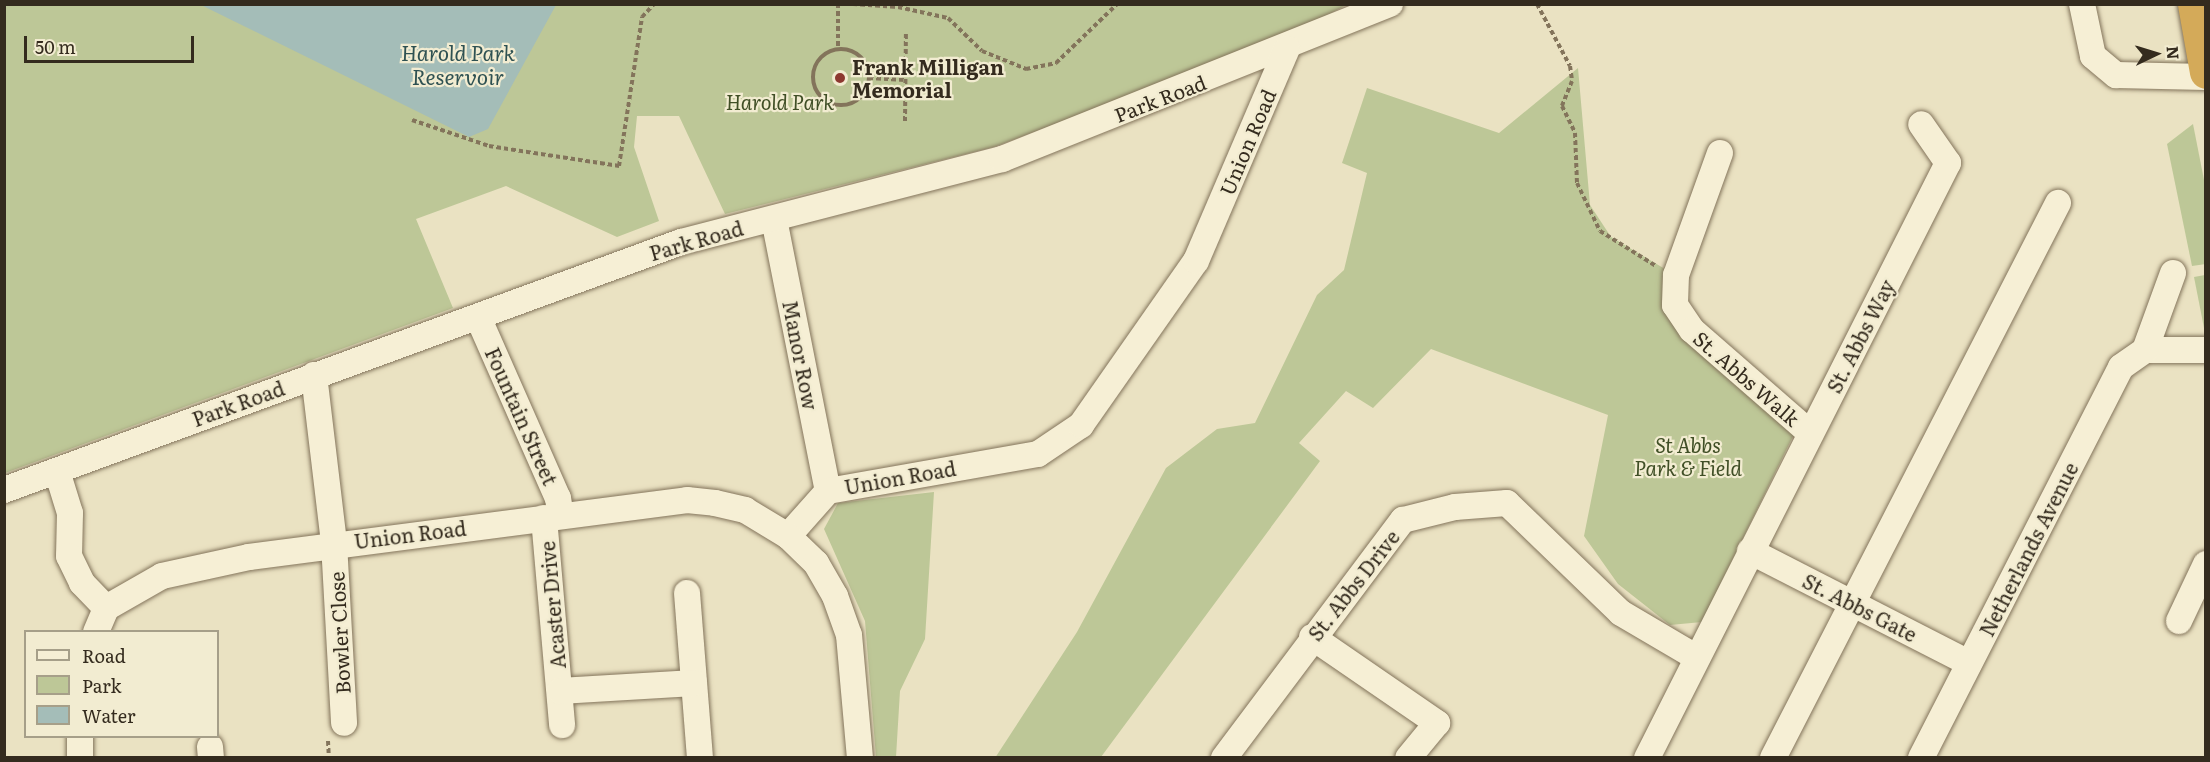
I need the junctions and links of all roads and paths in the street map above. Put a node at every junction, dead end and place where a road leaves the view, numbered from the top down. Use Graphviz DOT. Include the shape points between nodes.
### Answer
graph roads {
  1 [pos="654,4"];
  2 [pos="838,4"];
  3 [pos="853,4"];
  4 [pos="1117,4"];
  5 [pos="1390,4"];
  6 [pos="1537,4"];
  7 [pos="2082,4"];
  8 [pos="2199,20"];
  9 [pos="906,31"];
  10 [pos="838,48"];
  11 [pos="1287,49"];
  12 [pos="2205,72"];
  13 [pos="2205,77"];
  14 [pos="869,78"];
  15 [pos="905,80"];
  16 [pos="412,120"];
  17 [pos="905,121"];
  18 [pos="1921,124"];
  19 [pos="1720,153"];
  20 [pos="2058,203"];
  21 [pos="774,219"];
  22 [pos="2173,273"];
  23 [pos="1676,275"];
  24 [pos="478,317"];
  25 [pos="2145,350"];
  26 [pos="2205,350"];
  27 [pos="314,375"];
  28 [pos="1810,433"];
  29 [pos="57,471"];
  30 [pos="4,490"];
  31 [pos="828,490"];
  32 [pos="552,517"];
  33 [pos="788,536"];
  34 [pos="334,543"];
  35 [pos="1750,551"];
  36 [pos="2205,564"];
  37 [pos="687,593"];
  38 [pos="1852,603"];
  39 [pos="106,608"];
  40 [pos="2179,621"];
  41 [pos="97,630"];
  42 [pos="1312,637"];
  43 [pos="1694,656"];
  44 [pos="1970,663"];
  45 [pos="694,683"];
  46 [pos="560,691"];
  47 [pos="344,723"];
  48 [pos="562,725"];
  49 [pos="80,738"];
  50 [pos="80,758"];
  51 [pos="700,758"];
  52 [pos="860,758"];
  53 [pos="1224,758"];
  54 [pos="1408,758"];
  55 [pos="1647,758"];
  56 [pos="1773,758"];
  57 [pos="1921,758"];
  1 -- 16 [label="path" via="642,17 619,166 489,146"];
  2 -- 10 [label="path"];
  3 -- 4 [label="path" via="898,7 948,18 982,51 1026,69 1056,63"];
  5 -- 11 [label="street, Park Road"];
  6 -- 23 [label="path" via="1570,66 1572,81 1562,106 1575,133 1577,183 1600,231 1617,247"];
  7 -- 13 [label="street" via="2093,56 2116,75"];
  8 -- 12 [label="highway"];
  9 -- 15 [label="path"];
  10 -- 14 [label="path" via="864,60"];
  10 -- 14 [label="path" via="827,51 812,72 819,95 830,104 858,102"];
  11 -- 21 [label="street, Park Road" via="1002,159"];
  11 -- 31 [label="street, Union Road" via="1197,261 1081,425 1038,454"];
  14 -- 15 [label="path"];
  15 -- 17 [label="path"];
  18 -- 28 [label="street, St. Abbs Way" via="1948,163"];
  19 -- 23 [label="street, St. Abbs Walk"];
  20 -- 38 [label="street"];
  21 -- 24 [label="street, Park Road" via="681,242"];
  21 -- 31 [label="street, Manor Row"];
  22 -- 25 [label="street"];
  23 -- 28 [label="street, St. Abbs Walk" via="1675,305 1692,330"];
  24 -- 27 [label="street, Park Road"];
  24 -- 32 [label="street, Fountain Street" via="558,498"];
  25 -- 26 [label="street"];
  25 -- 44 [label="street, Netherlands Avenue" via="2121,367"];
  27 -- 29 [label="street, Park Road"];
  27 -- 34 [label="street, Bowler Close"];
  28 -- 35 [label="street, St. Abbs Way"];
  29 -- 30 [label="street, Park Road"];
  29 -- 39 [label="street" via="70,513 69,556 82,583"];
  31 -- 33 [label="street, Union Road"];
  32 -- 33 [label="street, Union Road" via="697,501 745,510"];
  32 -- 34 [label="street, Union Road"];
  32 -- 46 [label="street, Acaster Drive"];
  33 -- 52 [label="street" via="816,563 849,635"];
  34 -- 39 [label="street, Union Road" via="162,576"];
  34 -- 47 [label="street, Bowler Close"];
  35 -- 38 [label="street, St. Abbs Gate"];
  35 -- 43 [label="street"];
  36 -- 40 [label="street"];
  37 -- 45 [label="street"];
  38 -- 44 [label="street, St. Abbs Gate"];
  38 -- 56 [label="street"];
  39 -- 41 [label="street"];
  42 -- 43 [label="street, St. Abbs Drive" via="1403,520 1455,507 1508,503 1621,613"];
  42 -- 53 [label="street, St. Abbs Drive"];
  42 -- 54 [label="street" via="1440,720"];
  43 -- 55 [label="street"];
  44 -- 57 [label="street, Netherlands Avenue"];
  45 -- 46 [label="street, Acaster Drive"];
  45 -- 51 [label="street"];
  46 -- 48 [label="street, Acaster Drive"];
  49 -- 50 [label="street"];
}
